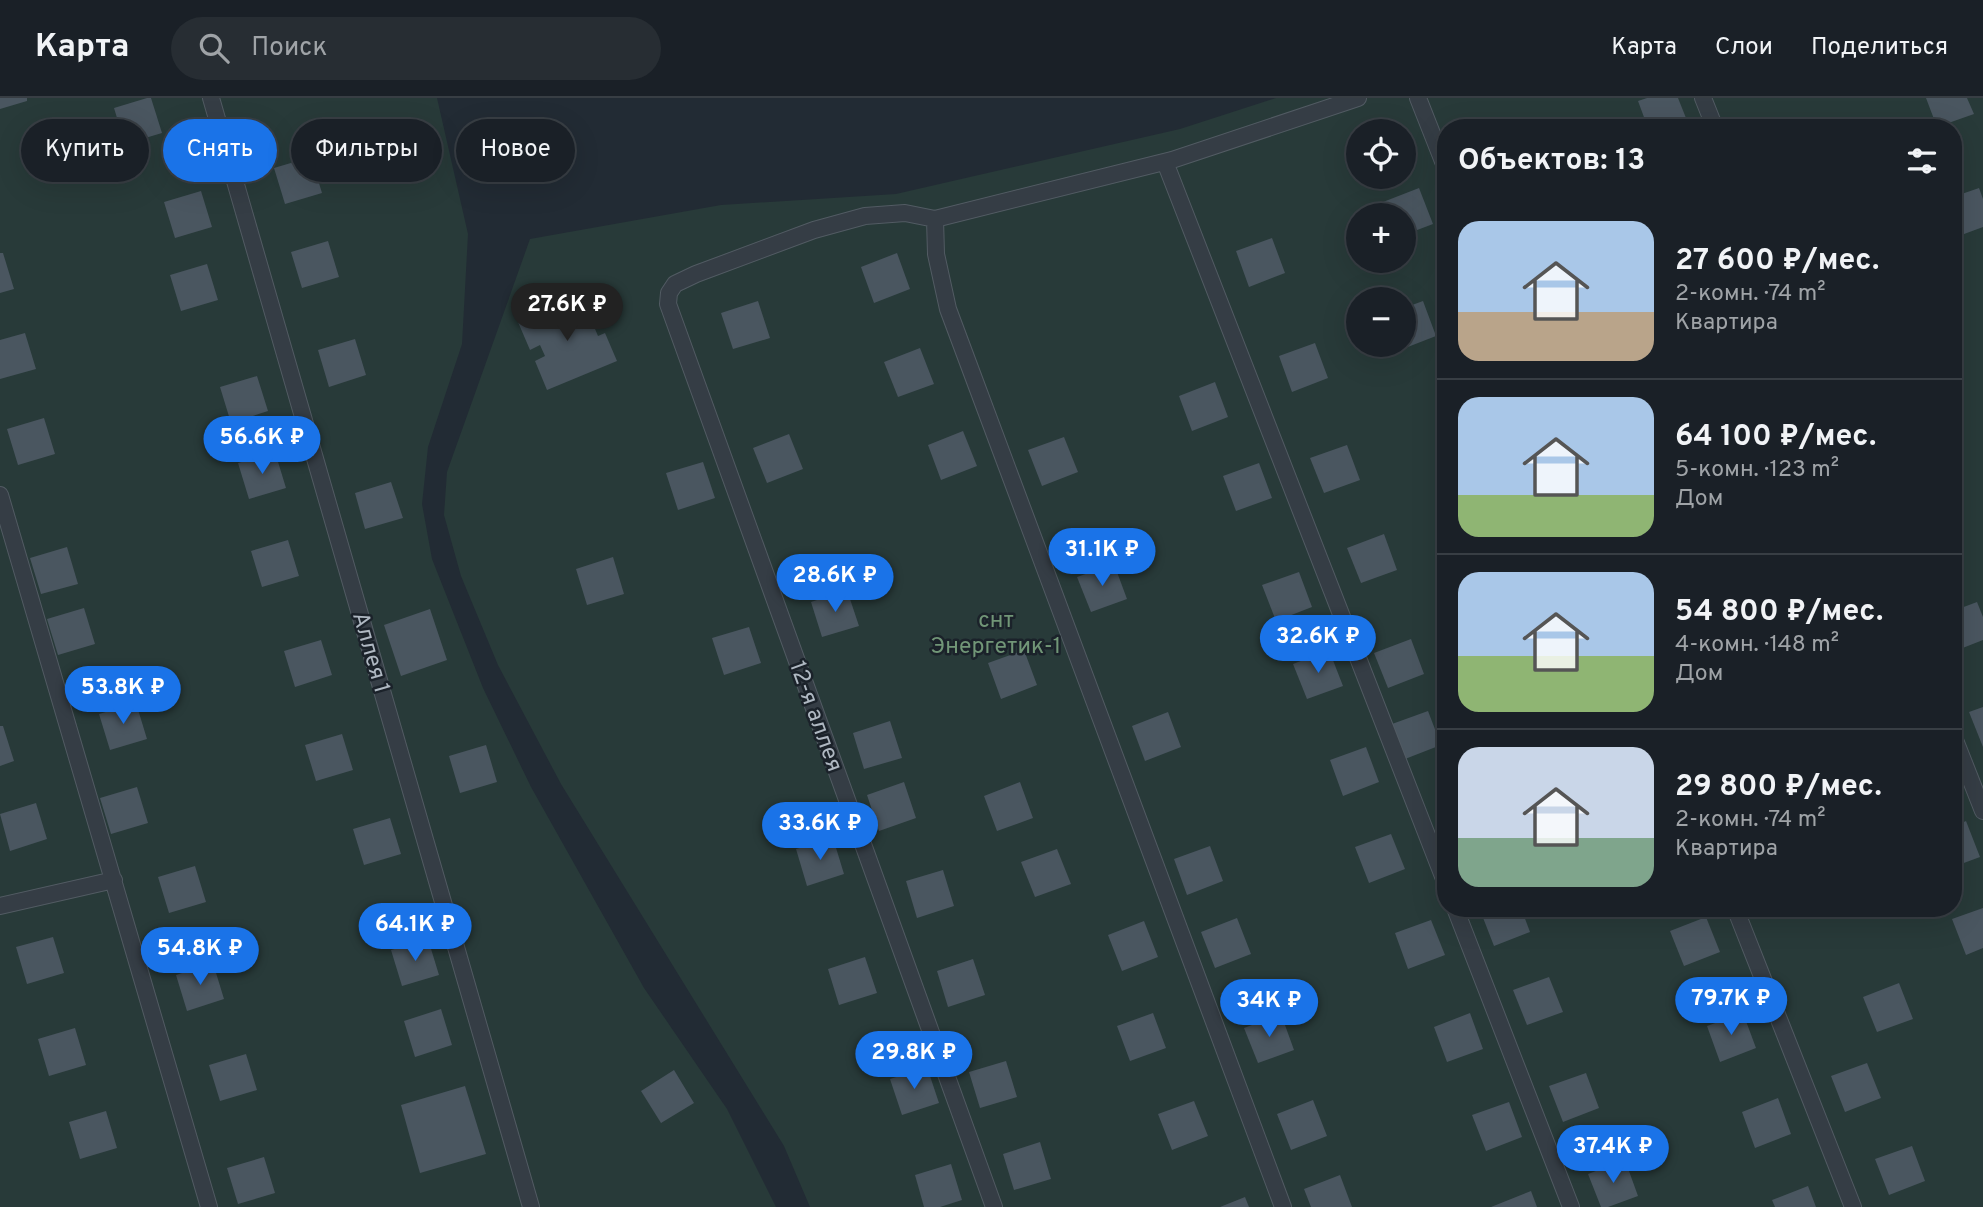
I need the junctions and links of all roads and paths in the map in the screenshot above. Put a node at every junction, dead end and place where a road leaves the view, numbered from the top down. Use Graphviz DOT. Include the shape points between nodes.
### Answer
graph roads {
  1 [pos="211,98"];
  2 [pos="1358,98"];
  3 [pos="1418,98"];
  4 [pos="1703,98"];
  5 [pos="1711,119"];
  6 [pos="1437,146"];
  7 [pos="1165,162"];
  8 [pos="935,219"];
  9 [pos="0,495"];
  10 [pos="1962,758"];
  11 [pos="1983,811"];
  12 [pos="1437,861"];
  13 [pos="114,880"];
  14 [pos="0,905"];
  15 [pos="1458,917"];
  16 [pos="1739,917"];
  17 [pos="209,1207"];
  18 [pos="531,1207"];
  19 [pos="994,1207"];
  20 [pos="1283,1207"];
  21 [pos="1571,1207"];
  22 [pos="1853,1207"];
  1 -- 18 [label="lane, Аллея 1"];
  2 -- 7 [label="lane"];
  3 -- 6 [label="lane"];
  4 -- 5 [label="lane"];
  7 -- 8 [label="lane"];
  7 -- 12 [label="lane"];
  8 -- 19 [label="lane, 12-я аллея" via="905,213 865,216 814,230 675,284 668,304"];
  8 -- 20 [label="lane" via="936,254 948,309"];
  9 -- 13 [label="lane"];
  10 -- 11 [label="lane"];
  13 -- 14 [label="lane"];
  13 -- 17 [label="lane"];
  15 -- 21 [label="lane"];
  16 -- 22 [label="lane"];
}
